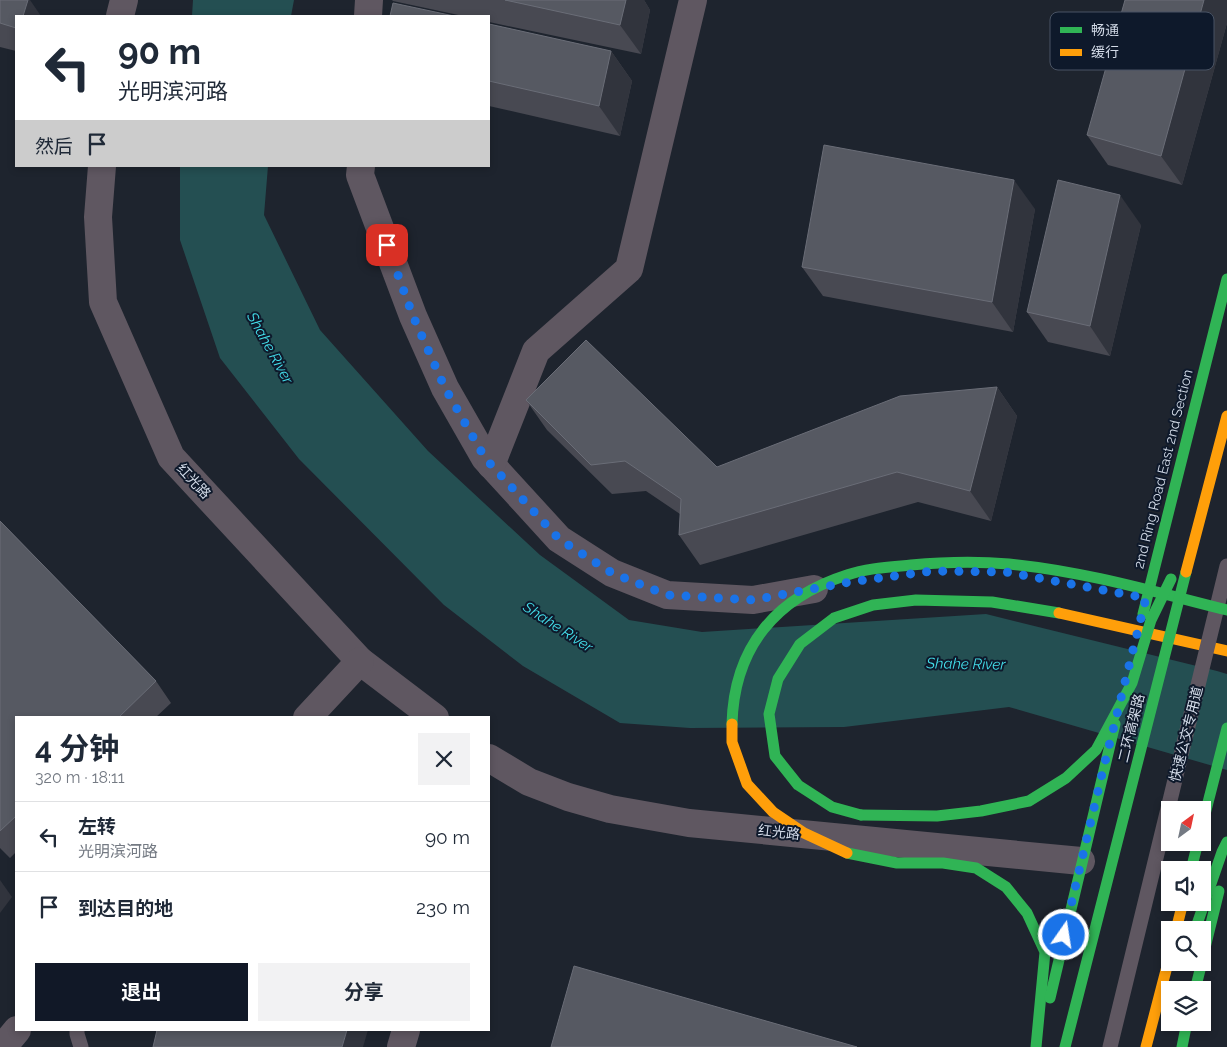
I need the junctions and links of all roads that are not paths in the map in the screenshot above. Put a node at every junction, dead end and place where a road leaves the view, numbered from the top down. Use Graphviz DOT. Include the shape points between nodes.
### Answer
graph roads {
  1 [pos="124,0"];
  2 [pos="369,0"];
  3 [pos="693,0"];
  4 [pos="120,15"];
  5 [pos="368,15"];
  6 [pos="102,167"];
  7 [pos="361,167"];
  8 [pos="1227,278"];
  9 [pos="1227,416"];
  10 [pos="491,465"];
  11 [pos="1197,528"];
  12 [pos="1227,566"];
  13 [pos="1145,606"];
  14 [pos="1227,610"];
  15 [pos="1227,651"];
  16 [pos="360,661"];
  17 [pos="309,716"];
  18 [pos="432,716"];
  19 [pos="1227,728"];
  20 [pos="490,759"];
  21 [pos="1208,801"];
  22 [pos="1227,842"];
  23 [pos="1227,859"];
  24 [pos="1081,861"];
  25 [pos="1198,921"];
  26 [pos="1211,925"];
  27 [pos="1166,971"];
  28 [pos="1177,971"];
  29 [pos="1151,1028"];
  30 [pos="15,1031"];
  31 [pos="77,1031"];
  32 [pos="406,1031"];
  33 [pos="1186,1031"];
  34 [pos="3,1047"];
  35 [pos="81,1047"];
  36 [pos="401,1047"];
  37 [pos="1037,1047"];
  38 [pos="1065,1047"];
  39 [pos="1110,1047"];
  40 [pos="1146,1047"];
  41 [pos="1182,1047"];
  1 -- 4 [label="street"];
  2 -- 5 [label="street"];
  3 -- 10 [label="street" via="629,269 536,351"];
  6 -- 16 [label="street, 红光路" via="98,217 103,302 171,457"];
  7 -- 10 [label="street" via="360,175 410,307 445,388"];
  8 -- 13 [label="main road, 2nd Ring Road East 2nd Section"];
  9 -- 11 [label="main road, 二环高架路, bridge"];
  10 -- 13 [label="street" via="559,539 612,573 667,595 753,600 850,582 942,571 1006,572"];
  11 -- 15 [label="main road, bridge" via="1151,620 1149,629 1146,638 1132,683 1096,750 1066,778 1029,801 937,816 861,815 832,806 798,786 775,756 769,714 778,680 800,644 834,618 872,605 916,600 992,602 1073,616 1140,632 1150,634 1179,640"];
  11 -- 38 [label="main road, 二环高架路, bridge"];
  12 -- 39 [label="lane, 快速公交专用道, bridge"];
  13 -- 24 [label="main road, 2nd Ring Road East 2nd Section, bridge"];
  14 -- 37 [label="main road, bridge" via="1097,578 1009,564 944,562 891,567 849,574 813,588 789,603 769,620 745,659 733,703 732,742 747,784 772,812 804,833 847,853 897,863 943,863 976,868 1006,887 1027,913 1045,952"];
  16 -- 17 [label="street"];
  16 -- 18 [label="street, 红光路"];
  19 -- 21 [label="main road"];
  20 -- 24 [label="street, 红光路" via="528,782 568,797 610,809 689,823"];
  22 -- 25 [label="main road"];
  23 -- 26 [label="main road"];
  24 -- 37 [label="main road, 2nd Ring Road East 2nd Section"];
  27 -- 29 [label="main road"];
  28 -- 29 [label="main road"];
  29 -- 40 [label="main road"];
  30 -- 34 [label="street"];
  31 -- 35 [label="lane"];
  32 -- 36 [label="street"];
  33 -- 41 [label="main road"];
}
